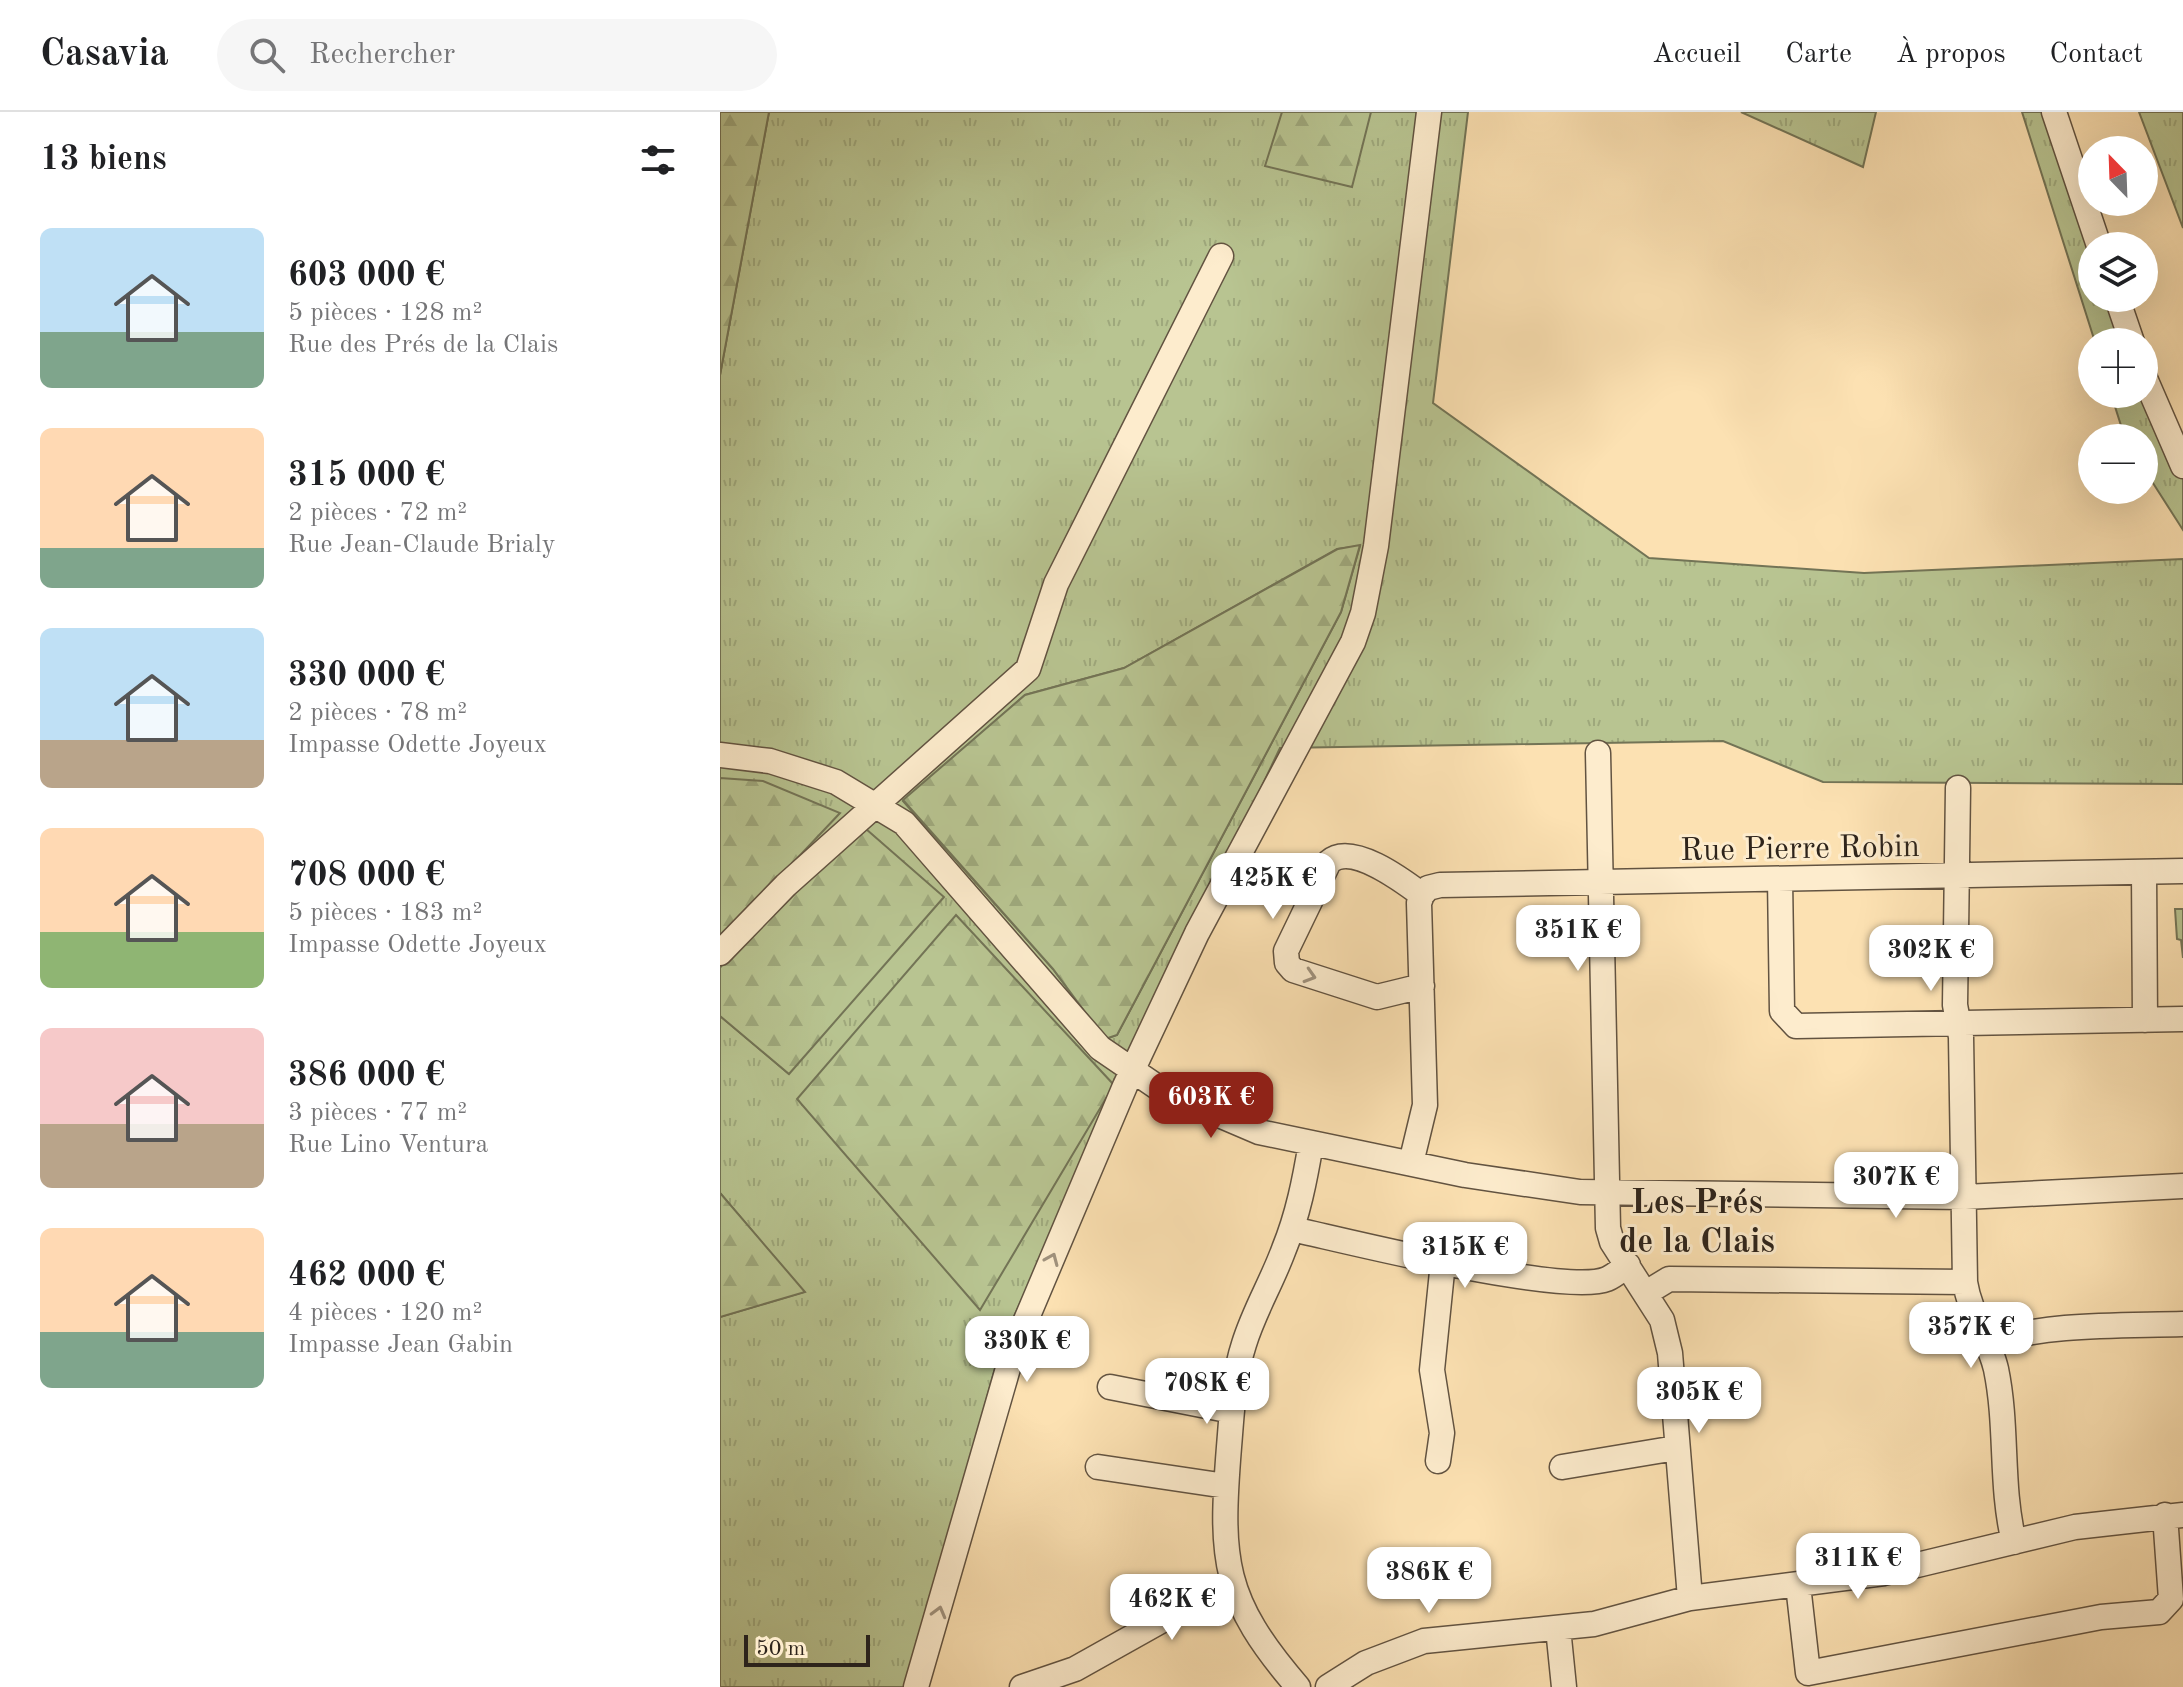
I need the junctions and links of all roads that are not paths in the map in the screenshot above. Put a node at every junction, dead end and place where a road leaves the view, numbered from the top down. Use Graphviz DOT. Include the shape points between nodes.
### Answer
graph roads {
  1 [pos="1429,112"];
  2 [pos="2054,112"];
  3 [pos="2094,232"];
  4 [pos="1221,256"];
  5 [pos="2158,408"];
  6 [pos="2183,466"];
  7 [pos="1598,753"];
  8 [pos="720,755"];
  9 [pos="1958,788"];
  10 [pos="874,804"];
  11 [pos="2183,871"];
  12 [pos="2144,872"];
  13 [pos="1955,876"];
  14 [pos="1780,879"];
  15 [pos="1601,882"];
  16 [pos="1422,895"];
  17 [pos="720,953"];
  18 [pos="1422,986"];
  19 [pos="2183,1019"];
  20 [pos="2145,1020"];
  21 [pos="1956,1023"];
  22 [pos="1134,1074"];
  23 [pos="1311,1143"];
  24 [pos="1411,1163"];
  25 [pos="2183,1186"];
  26 [pos="1607,1192"];
  27 [pos="1965,1197"];
  28 [pos="1292,1229"];
  29 [pos="1443,1262"];
  30 [pos="1628,1265"];
  31 [pos="1965,1282"];
  32 [pos="1646,1293"];
  33 [pos="2183,1324"];
  34 [pos="1985,1343"];
  35 [pos="1110,1387"];
  36 [pos="1232,1411"];
  37 [pos="1676,1448"];
  38 [pos="1438,1461"];
  39 [pos="1098,1467"];
  40 [pos="1562,1467"];
  41 [pos="1226,1486"];
  42 [pos="2174,1515"];
  43 [pos="2014,1542"];
  44 [pos="1798,1585"];
  45 [pos="1234,1591"];
  46 [pos="1690,1598"];
  47 [pos="1558,1628"];
  48 [pos="1085,1671"];
  49 [pos="916,1687"];
  50 [pos="1022,1687"];
  51 [pos="1298,1687"];
  52 [pos="1328,1687"];
  53 [pos="1564,1687"];
  1 -- 22 [label="street" via="1376,546 1363,613 1329,691 1216,894"];
  2 -- 3 [label="street"];
  4 -- 10 [label="street" via="1056,584 1028,669"];
  5 -- 6 [label="street"];
  7 -- 15 [label="street"];
  8 -- 10 [label="street" via="799,769"];
  9 -- 13 [label="street"];
  10 -- 17 [label="street"];
  10 -- 22 [label="street" via="904,823 1100,1048"];
  11 -- 12 [label="street, Rue Pierre Robin"];
  12 -- 13 [label="street, Rue Pierre Robin"];
  12 -- 20 [label="street"];
  13 -- 14 [label="street, Rue Pierre Robin"];
  13 -- 21 [label="street"];
  14 -- 15 [label="street, Rue Pierre Robin"];
  14 -- 21 [label="street" via="1782,1011 1796,1026"];
  15 -- 16 [label="street, Rue Pierre Robin" via="1440,885"];
  15 -- 26 [label="street"];
  16 -- 18 [label="street"];
  16 -- 18 [label="street, one-way" via="1399,877 1337,854 1286,951 1293,970 1377,997"];
  18 -- 24 [label="street" via="1425,1105"];
  19 -- 20 [label="street"];
  20 -- 21 [label="street"];
  21 -- 27 [label="street" via="1961,1037"];
  22 -- 23 [label="street" via="1224,1120"];
  49 -- 22 [label="street, one-way" via="1013,1351"];
  23 -- 24 [label="street"];
  23 -- 28 [label="street"];
  24 -- 26 [label="street" via="1545,1188"];
  25 -- 27 [label="street"];
  26 -- 27 [label="street"];
  26 -- 30 [label="street" via="1608,1228"];
  27 -- 31 [label="street"];
  28 -- 29 [label="street"];
  28 -- 36 [label="street" via="1243,1346"];
  29 -- 30 [label="street" via="1574,1283 1606,1280"];
  29 -- 38 [label="street" via="1432,1370 1442,1433"];
  30 -- 32 [label="street"];
  31 -- 32 [label="street" via="1669,1279"];
  31 -- 34 [label="street"];
  32 -- 37 [label="street" via="1662,1320 1670,1353"];
  33 -- 34 [label="street" via="2084,1327"];
  34 -- 43 [label="street" via="1999,1388 2005,1503"];
  35 -- 36 [label="street"];
  36 -- 41 [label="street"];
  37 -- 40 [label="street"];
  37 -- 46 [label="street"];
  39 -- 41 [label="street"];
  41 -- 45 [label="street" via="1224,1542"];
  42 -- 43 [label="street" via="2075,1527"];
  42 -- 44 [label="street" via="2171,1599 2159,1612 2101,1617 1808,1673"];
  43 -- 44 [label="street" via="1930,1565"];
  44 -- 46 [label="street"];
  45 -- 48 [label="street" via="1175,1613"];
  45 -- 51 [label="street" via="1261,1642"];
  46 -- 47 [label="street" via="1594,1624"];
  47 -- 52 [label="street" via="1424,1641 1366,1663"];
  47 -- 53 [label="street"];
  48 -- 50 [label="street"];
}
